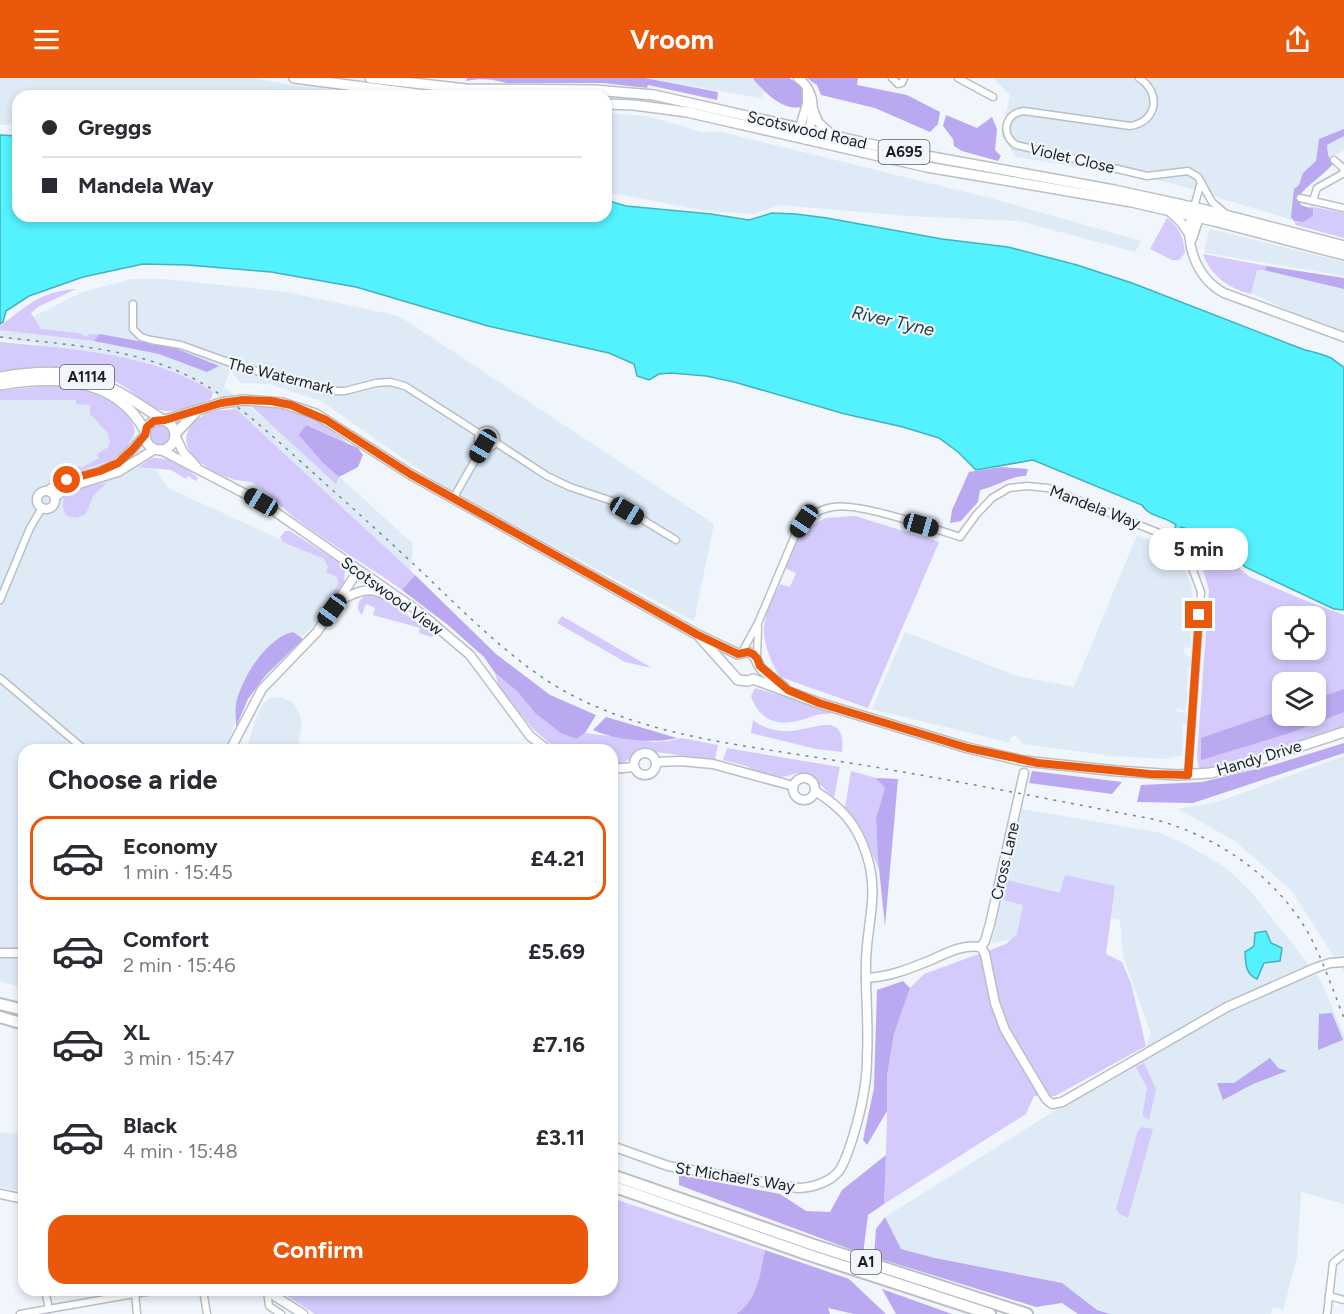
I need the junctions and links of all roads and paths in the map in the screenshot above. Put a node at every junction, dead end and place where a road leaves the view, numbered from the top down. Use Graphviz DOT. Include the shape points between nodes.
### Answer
graph roads {
  1 [pos="294,78"];
  2 [pos="370,78"];
  3 [pos="798,78"];
  4 [pos="892,78"];
  5 [pos="904,78"];
  6 [pos="958,78"];
  7 [pos="1139,78"];
  8 [pos="806,86"];
  9 [pos="387,90"];
  10 [pos="520,90"];
  11 [pos="612,92"];
  12 [pos="993,97"];
  13 [pos="612,104"];
  14 [pos="813,108"];
  15 [pos="803,134"];
  16 [pos="837,137"];
  17 [pos="1334,160"];
  18 [pos="1344,173"];
  19 [pos="1201,182"];
  20 [pos="1205,190"];
  21 [pos="1300,198"];
  22 [pos="1313,201"];
  23 [pos="1344,208"];
  24 [pos="1169,211"];
  25 [pos="1197,213"];
  26 [pos="1228,215"];
  27 [pos="1191,240"];
  28 [pos="1344,246"];
  29 [pos="1344,255"];
  30 [pos="133,304"];
  31 [pos="1344,337"];
  32 [pos="0,377"];
  33 [pos="0,385"];
  34 [pos="201,408"];
  35 [pos="164,420"];
  36 [pos="145,433"];
  37 [pos="480,434"];
  38 [pos="176,435"];
  39 [pos="495,442"];
  40 [pos="483,446"];
  41 [pos="158,450"];
  42 [pos="208,474"];
  43 [pos="51,494"];
  44 [pos="454,497"];
  45 [pos="42,508"];
  46 [pos="676,540"];
  47 [pos="358,571"];
  48 [pos="0,600"];
  49 [pos="339,601"];
  50 [pos="418,611"];
  51 [pos="758,623"];
  52 [pos="698,635"];
  53 [pos="740,653"];
  54 [pos="758,662"];
  55 [pos="731,670"];
  56 [pos="0,678"];
  57 [pos="753,679"];
  58 [pos="788,690"];
  59 [pos="240,730"];
  60 [pos="1344,732"];
  61 [pos="78,744"];
  62 [pos="233,744"];
  63 [pos="239,744"];
  64 [pos="540,744"];
  65 [pos="656,762"];
  66 [pos="634,767"];
  67 [pos="618,768"];
  68 [pos="1024,773"];
  69 [pos="1188,775"];
  70 [pos="793,786"];
  71 [pos="815,791"];
  72 [pos="981,947"];
  73 [pos="0,953"];
  74 [pos="18,953"];
  75 [pos="1344,962"];
  76 [pos="866,978"];
  77 [pos="0,1003"];
  78 [pos="18,1004"];
  79 [pos="18,1008"];
  80 [pos="0,1015"];
  81 [pos="18,1017"];
  82 [pos="18,1022"];
  83 [pos="618,1148"];
  84 [pos="618,1177"];
  85 [pos="618,1188"];
  86 [pos="0,1194"];
  87 [pos="18,1198"];
  88 [pos="1344,1254"];
  89 [pos="47,1296"];
  90 [pos="118,1296"];
  91 [pos="135,1296"];
  92 [pos="204,1296"];
  93 [pos="267,1296"];
  94 [pos="274,1296"];
  95 [pos="1329,1296"];
  96 [pos="106,1298"];
  97 [pos="1344,1300"];
  98 [pos="53,1310"];
  99 [pos="21,1314"];
  100 [pos="137,1314"];
  101 [pos="207,1314"];
  102 [pos="281,1314"];
  103 [pos="303,1314"];
  104 [pos="990,1314"];
  105 [pos="1027,1314"];
  106 [pos="1327,1314"];
  1 -- 9 [label="main road"];
  2 -- 10 [label="main road, Scotswood Road / A695" via="466,89"];
  3 -- 8 [label="street"];
  4 -- 5 [label="street" via="898,84"];
  6 -- 12 [label="street"];
  7 -- 19 [label="street, Violet Close" via="1150,88 1154,103 1149,117 1137,125 1024,111 1008,119 1008,137 1016,145 1147,176 1188,171"];
  8 -- 14 [label="street"];
  8 -- 15 [label="street"];
  11 -- 15 [label="main road, Scotswood Road / A695" via="654,95"];
  13 -- 15 [label="main road, Scotswood Road / A695" via="687,112"];
  14 -- 15 [label="street"];
  14 -- 16 [label="street" via="818,122"];
  15 -- 16 [label="main road, Scotswood Road / A695"];
  15 -- 24 [label="main road, Scotswood Road / A695" via="946,170"];
  16 -- 25 [label="main road, Scotswood Road / A695" via="1114,190"];
  17 -- 18 [label="street"];
  18 -- 22 [label="street" via="1317,188"];
  19 -- 20 [label="street"];
  19 -- 25 [label="street"];
  20 -- 25 [label="street"];
  20 -- 26 [label="street"];
  21 -- 22 [label="street"];
  22 -- 23 [label="street"];
  24 -- 25 [label="main road, Scotswood Road / A695"];
  24 -- 27 [label="street"];
  25 -- 26 [label="main road, Scotswood Road / A695"];
  25 -- 27 [label="street"];
  25 -- 29 [label="main road, Scotswood Road / A695"];
  26 -- 28 [label="main road, Scotswood Road / A695"];
  27 -- 31 [label="street" via="1199,268 1219,290"];
  30 -- 37 [label="street, The Watermark" via="133,329 141,337 181,345 328,391 345,392 390,381 405,386"];
  32 -- 35 [label="main road, A1114" via="48,372 81,375 112,387"];
  33 -- 36 [label="main road, A1114" via="44,379 78,383 116,398 132,410"];
  34 -- 35 [label="main road"];
  34 -- 38 [label="main road"];
  34 -- 44 [label="main road, bridge" via="243,400 282,403 316,414"];
  35 -- 36 [label="main road" via="154,421"];
  35 -- 38 [label="main road" via="172,425"];
  36 -- 41 [label="main road" via="147,444"];
  36 -- 43 [label="street" via="118,463 67,480"];
  37 -- 39 [label="street" via="490,430"];
  37 -- 40 [label="street"];
  38 -- 41 [label="main road" via="169,448"];
  38 -- 42 [label="street, Scotswood View" via="186,456"];
  39 -- 40 [label="street"];
  39 -- 46 [label="street" via="546,476 612,501"];
  40 -- 44 [label="street"];
  41 -- 42 [label="street, Scotswood View"];
  41 -- 43 [label="street" via="118,472"];
  42 -- 47 [label="street, Scotswood View" via="261,502"];
  43 -- 45 [label="street" via="55,502 51,508"];
  43 -- 45 [label="street" via="41,492 38,496"];
  44 -- 52 [label="main road"];
  45 -- 48 [label="street"];
  47 -- 49 [label="street"];
  47 -- 50 [label="street, Scotswood View"];
  49 -- 50 [label="street" via="358,591 372,590"];
  49 -- 59 [label="street" via="316,632 261,689"];
  50 -- 64 [label="street, Scotswood View" via="470,655 530,736"];
  51 -- 53 [label="street, Mandela Way"];
  51 -- 54 [label="street, Mandela Way"];
  51 -- 69 [label="street, Mandela Way" via="796,533 815,513 834,506 867,510 960,537 992,498 1009,488 1048,488 1160,534 1191,565 1201,592"];
  52 -- 53 [label="main road"];
  52 -- 55 [label="main road"];
  53 -- 54 [label="main road" via="748,652"];
  53 -- 55 [label="main road" via="731,663"];
  54 -- 57 [label="main road"];
  54 -- 58 [label="main road"];
  55 -- 57 [label="main road" via="738,680"];
  56 -- 61 [label="street"];
  57 -- 58 [label="main road"];
  58 -- 69 [label="main road, Handy Drive" via="819,703 1017,760"];
  59 -- 62 [label="street"];
  59 -- 63 [label="street"];
  60 -- 69 [label="main road, Handy Drive" via="1237,766"];
  65 -- 66 [label="street" via="648,775 639,774"];
  65 -- 66 [label="street" via="649,754 641,754"];
  65 -- 70 [label="street" via="713,764"];
  66 -- 67 [label="street"];
  68 -- 72 [label="street, Cross Lane" via="990,924"];
  70 -- 71 [label="street" via="804,778 813,783"];
  70 -- 71 [label="street" via="795,796 801,800 810,799"];
  71 -- 76 [label="street" via="834,803 852,822 866,853 874,883"];
  72 -- 75 [label="street" via="1005,1030 1052,1104 1062,1102 1227,1007 1319,967"];
  72 -- 76 [label="street" via="967,946 903,971"];
  73 -- 74 [label="street"];
  76 -- 83 [label="street, St Michael's Way" via="868,1056 864,1092 846,1159 828,1180 792,1188 668,1166"];
  77 -- 78 [label="highway"];
  77 -- 79 [label="highway"];
  80 -- 81 [label="highway"];
  80 -- 82 [label="highway"];
  84 -- 105 [label="highway, A1"];
  85 -- 104 [label="highway, A1"];
  86 -- 87 [label="street"];
  88 -- 95 [label="street" via="1333,1263"];
  89 -- 98 [label="street"];
  90 -- 96 [label="street"];
  91 -- 100 [label="street"];
  92 -- 101 [label="street"];
  93 -- 102 [label="street" via="269,1306"];
  94 -- 103 [label="street"];
  95 -- 97 [label="street"];
  95 -- 106 [label="street"];
  96 -- 98 [label="street"];
  98 -- 99 [label="street"];
}
